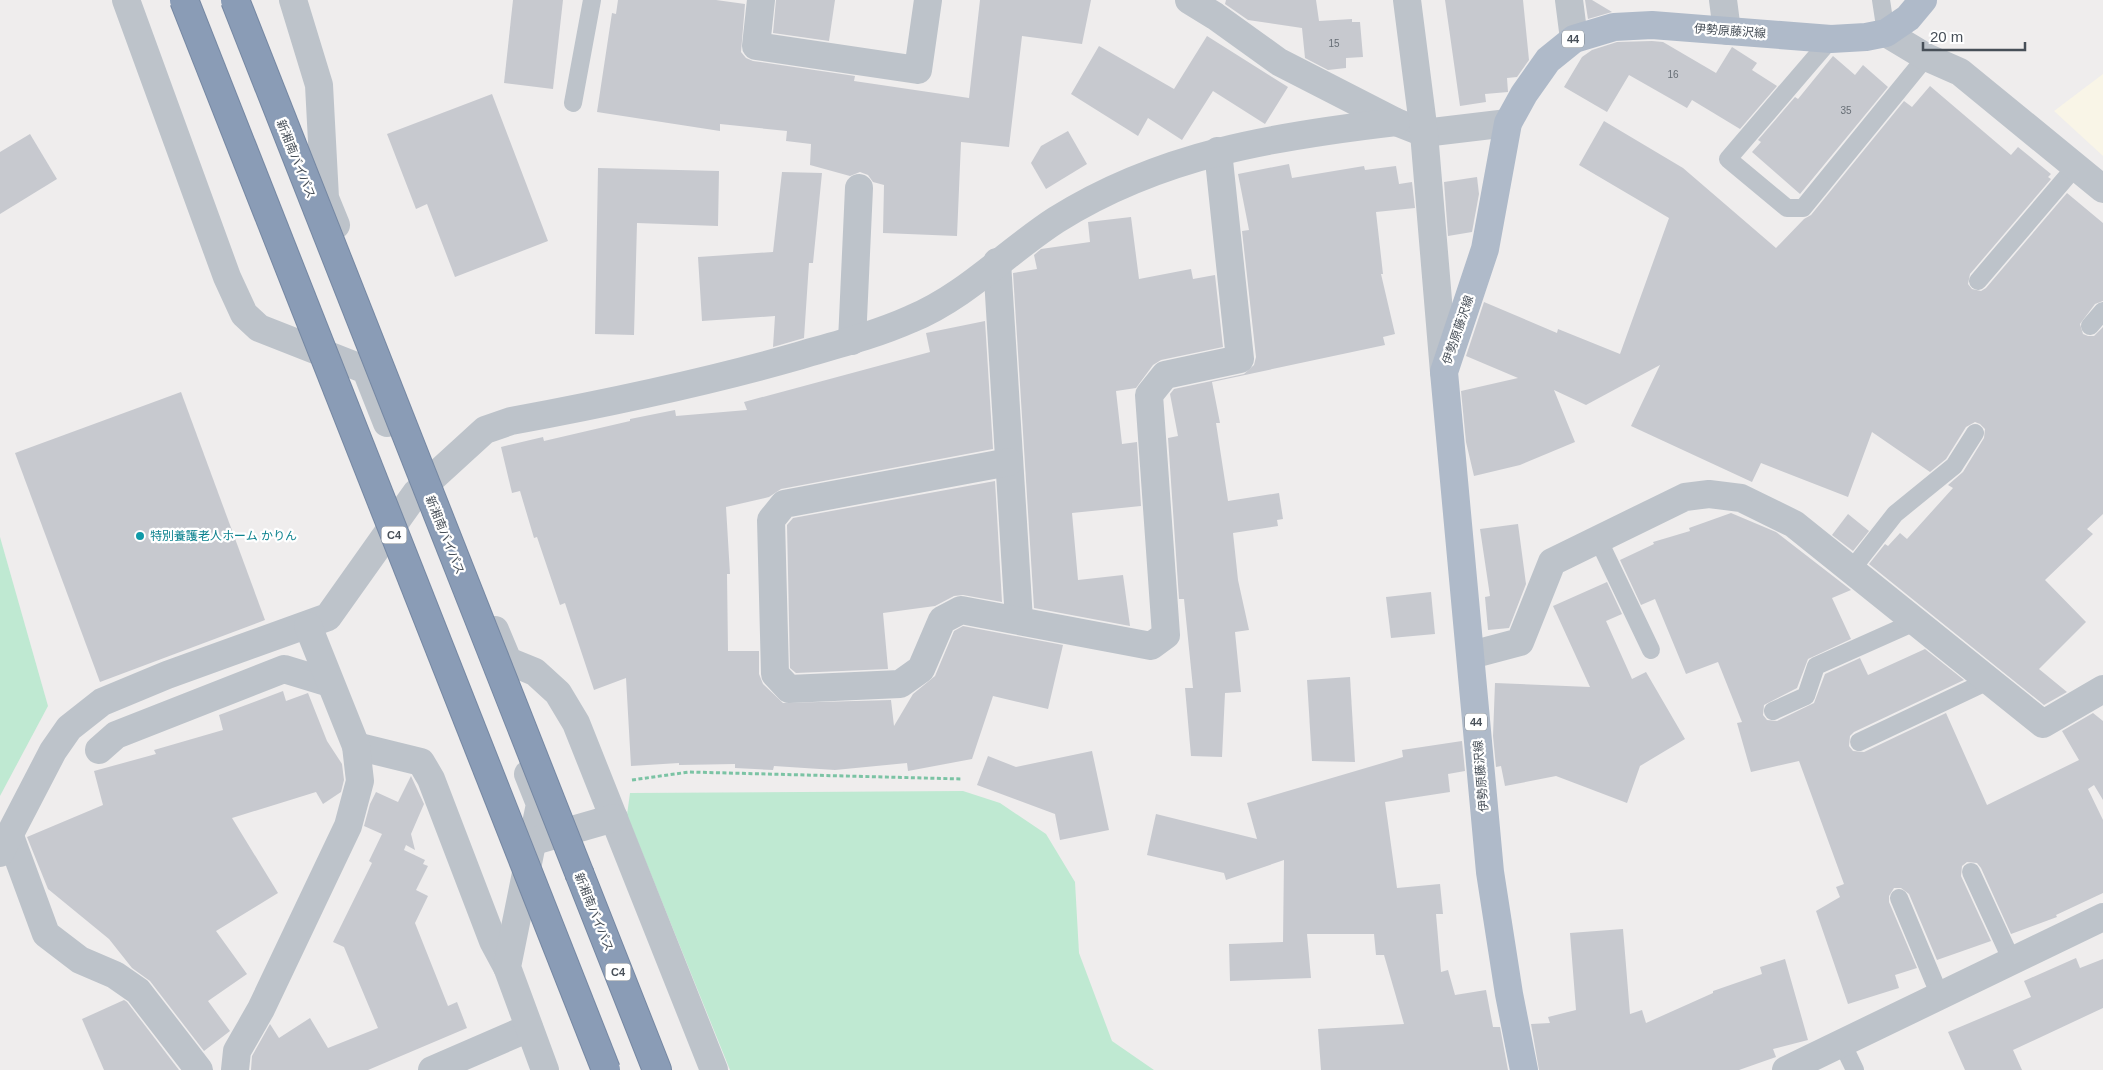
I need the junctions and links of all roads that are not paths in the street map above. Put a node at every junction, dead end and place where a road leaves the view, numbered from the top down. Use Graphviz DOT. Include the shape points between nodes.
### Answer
graph roads {
  1 [pos="126,0"];
  2 [pos="184,0"];
  3 [pos="235,0"];
  4 [pos="293,0"];
  5 [pos="592,0"];
  6 [pos="761,0"];
  7 [pos="928,0"];
  8 [pos="1191,0"];
  9 [pos="1407,0"];
  10 [pos="1568,0"];
  11 [pos="1722,0"];
  12 [pos="1881,0"];
  13 [pos="1923,0"];
  14 [pos="1727,31"];
  15 [pos="1886,33"];
  16 [pos="1574,39"];
  17 [pos="1831,39"];
  18 [pos="1926,57"];
  19 [pos="573,103"];
  20 [pos="1396,122"];
  21 [pos="1508,123"];
  22 [pos="1424,133"];
  23 [pos="1218,151"];
  24 [pos="2076,166"];
  25 [pos="859,188"];
  26 [pos="2103,189"];
  27 [pos="997,262"];
  28 [pos="1978,281"];
  29 [pos="2103,311"];
  30 [pos="2090,326"];
  31 [pos="852,341"];
  32 [pos="1444,372"];
  33 [pos="1975,433"];
  34 [pos="1009,462"];
  35 [pos="425,485"];
  36 [pos="1598,539"];
  37 [pos="1852,569"];
  38 [pos="1019,620"];
  39 [pos="1917,621"];
  40 [pos="308,626"];
  41 [pos="1652,650"];
  42 [pos="1471,655"];
  43 [pos="1990,680"];
  44 [pos="330,683"];
  45 [pos="2103,689"];
  46 [pos="1773,711"];
  47 [pos="1859,742"];
  48 [pos="356,746"];
  49 [pos="99,750"];
  50 [pos="614,818"];
  51 [pos="532,841"];
  52 [pos="5,845"];
  53 [pos="1971,872"];
  54 [pos="1899,898"];
  55 [pos="2103,917"];
  56 [pos="2012,961"];
  57 [pos="506,967"];
  58 [pos="1940,996"];
  59 [pos="529,1028"];
  60 [pos="1842,1043"];
  61 [pos="199,1070"];
  62 [pos="235,1070"];
  63 [pos="432,1070"];
  64 [pos="546,1070"];
  65 [pos="606,1070"];
  66 [pos="657,1070"];
  67 [pos="714,1070"];
  68 [pos="1524,1070"];
  69 [pos="1786,1070"];
  70 [pos="1855,1070"];
  1 -- 35 [label="street" via="227,277 244,314 259,328 366,370"];
  2 -- 65 [label="highway, C4, bridge"];
  3 -- 66 [label="highway, 新湘南バイパス / C4, bridge"];
  4 -- 35 [label="street" via="319,85 325,198"];
  5 -- 19 [label="lane"];
  6 -- 7 [label="street" via="756,46 918,70"];
  8 -- 20 [label="street" via="1279,62"];
  9 -- 22 [label="street"];
  10 -- 16 [label="street"];
  11 -- 14 [label="street"];
  12 -- 15 [label="lane"];
  13 -- 15 [label="main road, 伊勢原藤沢線 / 44" via="1908,18"];
  14 -- 16 [label="main road, 伊勢原藤沢線 / 44" via="1624,26"];
  14 -- 17 [label="main road, 伊勢原藤沢線 / 44"];
  15 -- 17 [label="main road, 伊勢原藤沢線 / 44"];
  15 -- 18 [label="street"];
  16 -- 21 [label="main road, 伊勢原藤沢線 / 44" via="1548,60"];
  17 -- 18 [label="lane" via="1728,159 1787,208 1803,208"];
  18 -- 24 [label="street" via="1960,72"];
  20 -- 22 [label="street"];
  20 -- 23 [label="street" via="1316,132"];
  21 -- 22 [label="street"];
  21 -- 32 [label="main road, 伊勢原藤沢線 / 44" via="1486,249"];
  22 -- 32 [label="street"];
  23 -- 27 [label="street" via="1147,173 1101,194 1055,221"];
  23 -- 38 [label="street" via="1240,359 1165,375 1149,395 1166,635 1151,646"];
  24 -- 26 [label="street"];
  24 -- 28 [label="lane"];
  25 -- 31 [label="street"];
  27 -- 31 [label="street" via="952,296 914,319"];
  27 -- 34 [label="street"];
  29 -- 30 [label="lane"];
  31 -- 35 [label="street" via="729,376 511,421 485,430"];
  32 -- 42 [label="main road, 伊勢原藤沢線 / 44"];
  33 -- 37 [label="lane" via="1954,466 1895,514"];
  34 -- 38 [label="street"];
  34 -- 38 [label="street" via="784,504 771,520 774,674 789,690 900,684 921,669 942,620 962,610"];
  35 -- 40 [label="street" via="328,617"];
  35 -- 50 [label="street" via="508,661 535,672 558,693 576,723"];
  35 -- 51 [label="street" via="488,670 540,804"];
  36 -- 37 [label="street" via="1685,497 1717,495 1741,498 1794,524"];
  36 -- 41 [label="lane"];
  36 -- 42 [label="street" via="1552,562 1520,642"];
  37 -- 39 [label="street"];
  39 -- 43 [label="street"];
  39 -- 46 [label="lane" via="1816,666 1806,696"];
  40 -- 44 [label="street"];
  40 -- 52 [label="street" via="167,675 102,702 69,728 53,751"];
  42 -- 68 [label="main road, 伊勢原藤沢線 / 44" via="1490,872"];
  43 -- 45 [label="street" via="2043,724"];
  43 -- 47 [label="lane"];
  44 -- 48 [label="street"];
  44 -- 49 [label="street" via="284,669 116,735"];
  48 -- 57 [label="street" via="421,762 431,779"];
  48 -- 62 [label="street" via="360,781 348,826 261,1009 237,1051"];
  50 -- 51 [label="street"];
  50 -- 67 [label="street"];
  51 -- 57 [label="street"];
  52 -- 61 [label="street" via="46,934 80,960 115,974 138,991"];
  53 -- 56 [label="lane"];
  54 -- 58 [label="lane"];
  55 -- 56 [label="street"];
  56 -- 58 [label="street"];
  57 -- 59 [label="street"];
  58 -- 60 [label="street"];
  59 -- 63 [label="street"];
  59 -- 64 [label="street"];
  60 -- 69 [label="street"];
  60 -- 70 [label="lane"];
}
